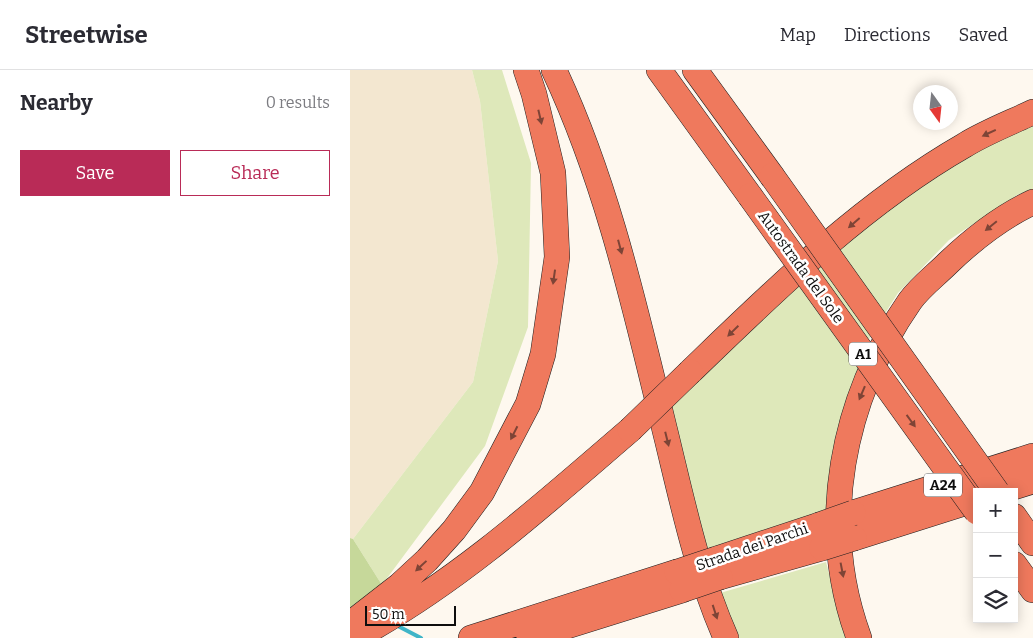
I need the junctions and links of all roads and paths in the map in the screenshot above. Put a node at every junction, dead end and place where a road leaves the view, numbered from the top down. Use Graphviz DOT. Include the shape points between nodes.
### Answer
graph roads {
  1 [pos="526,70"];
  2 [pos="554,70"];
  3 [pos="659,70"];
  4 [pos="695,70"];
  5 [pos="1033,112"];
  6 [pos="1033,202"];
  7 [pos="1033,456"];
  8 [pos="1033,481"];
  9 [pos="994,488"];
  10 [pos="1010,488"];
  11 [pos="973,500"];
  12 [pos="973,506"];
  13 [pos="1018,521"];
  14 [pos="820,536"];
  15 [pos="1033,542"];
  16 [pos="1018,569"];
  17 [pos="680,581"];
  18 [pos="1033,590"];
  19 [pos="356,629"];
  20 [pos="470,638"];
  21 [pos="529,638"];
  22 [pos="726,638"];
  23 [pos="859,638"];
  1 -- 19 [label="highway, one-way" via="553,173 557,257 543,354 528,404 482,492 454,530"];
  2 -- 22 [label="highway, one-way" via="575,115 619,244 687,520"];
  3 -- 12 [label="highway, Autostrada del Sole / A1, one-way, bridge"];
  4 -- 9 [label="highway, Autostrada del Sole / A1, bridge"];
  5 -- 19 [label="highway, one-way, bridge" via="965,145 874,206 768,297 630,430 520,524 431,590"];
  6 -- 23 [label="highway, one-way" via="1008,213 912,299 879,352 857,404 840,473 838,527 840,563 851,618"];
  7 -- 14 [label="highway, Strada dei Parchi / A24, bridge" via="853,513"];
  8 -- 10 [label="highway"];
  11 -- 14 [label="highway, Strada dei Parchi / A24, bridge" via="854,538"];
  13 -- 15 [label="highway"];
  14 -- 17 [label="highway, Strada dei Parchi / A24, bridge"];
  16 -- 18 [label="highway"];
  17 -- 20 [label="highway, Strada dei Parchi / A24"];
  17 -- 21 [label="highway, Strada dei Parchi / A24"];
}
